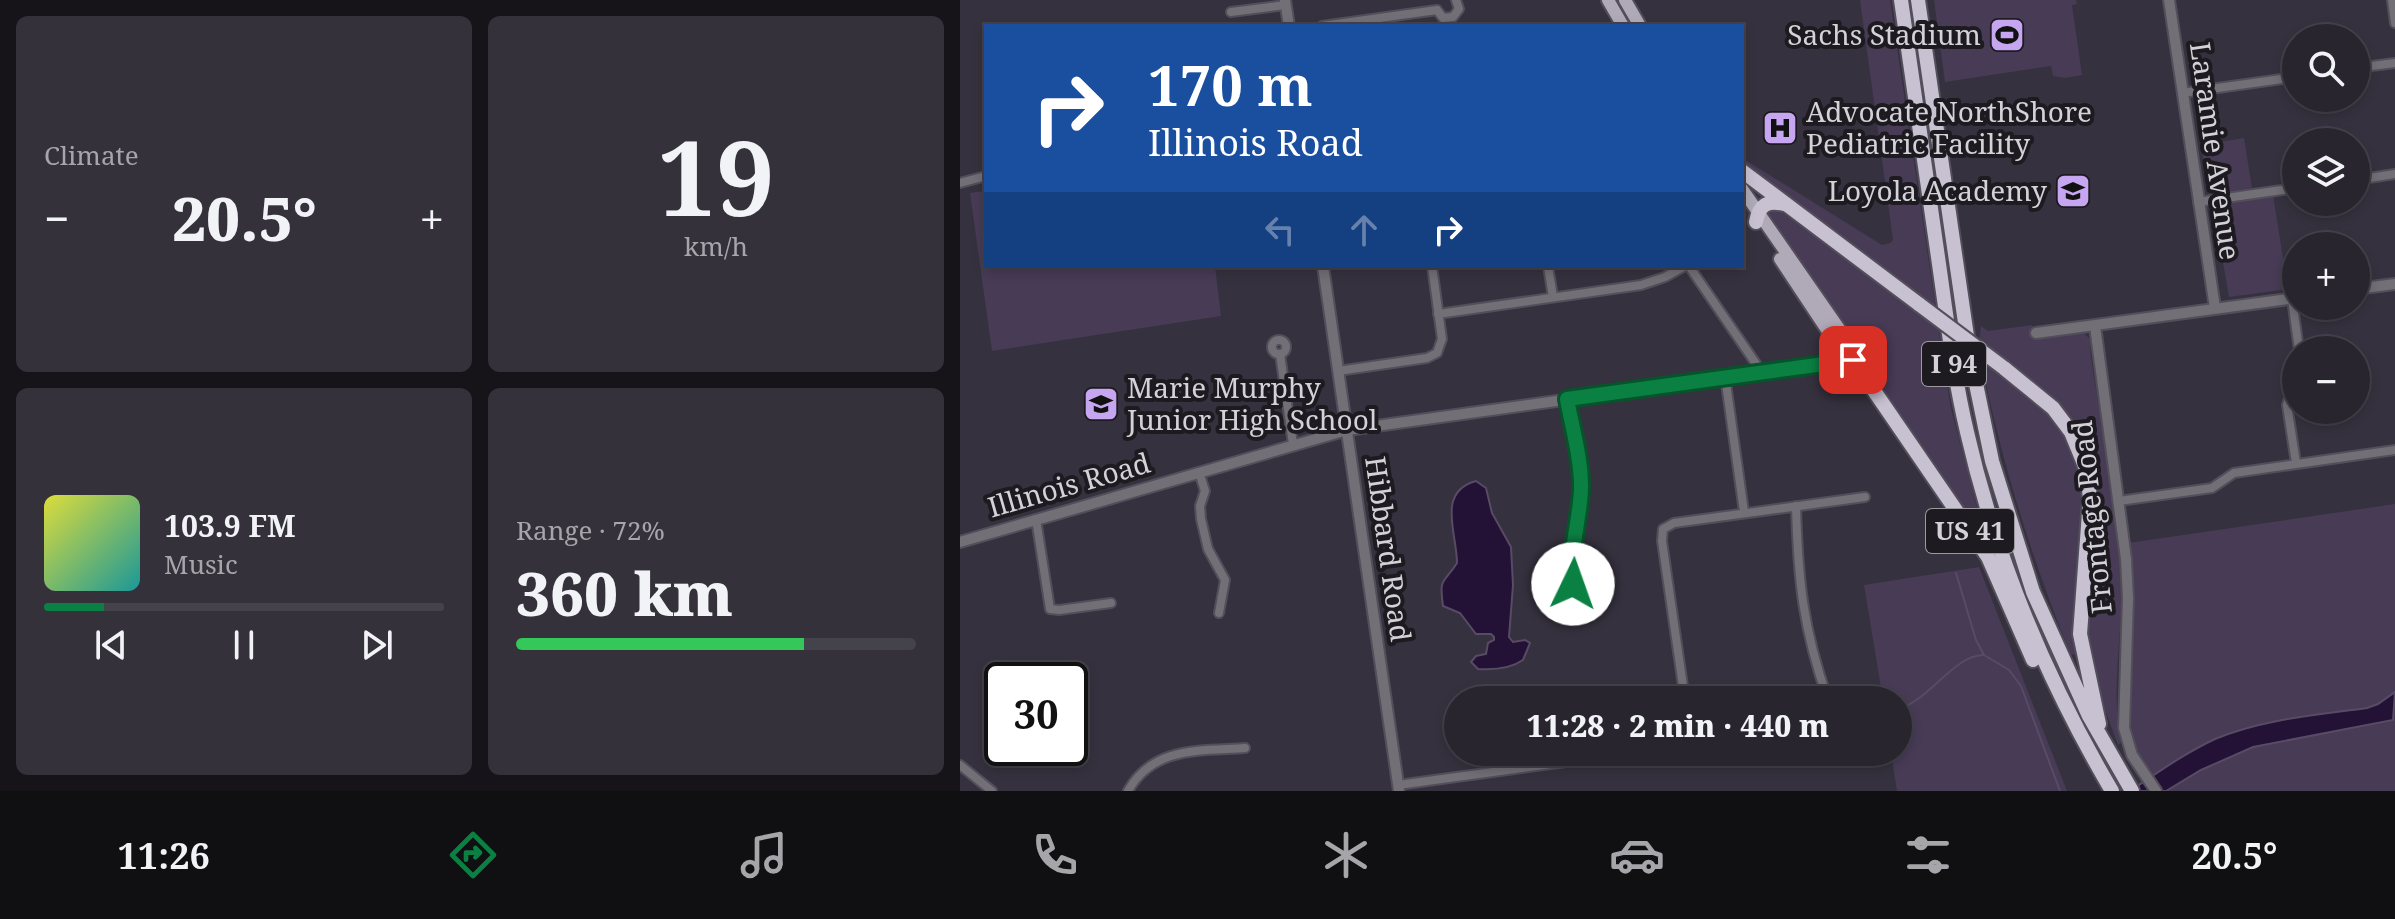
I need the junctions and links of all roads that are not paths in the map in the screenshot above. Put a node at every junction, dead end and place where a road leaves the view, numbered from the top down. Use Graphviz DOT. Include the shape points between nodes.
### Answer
graph roads {
  1 [pos="1456,0"];
  2 [pos="1608,0"];
  3 [pos="1625,0"];
  4 [pos="1901,0"];
  5 [pos="1918,0"];
  6 [pos="2169,0"];
  7 [pos="2392,0"];
  8 [pos="1285,2"];
  9 [pos="1439,5"];
  10 [pos="1231,12"];
  11 [pos="2395,23"];
  12 [pos="1289,24"];
  13 [pos="1333,24"];
  14 [pos="1622,24"];
  15 [pos="1639,24"];
  16 [pos="2395,63"];
  17 [pos="2370,66"];
  18 [pos="2282,79"];
  19 [pos="2182,93"];
  20 [pos="1744,173"];
  21 [pos="2395,174"];
  22 [pos="984,177"];
  23 [pos="2370,178"];
  24 [pos="960,183"];
  25 [pos="2282,190"];
  26 [pos="1744,193"];
  27 [pos="2198,202"];
  28 [pos="1784,204"];
  29 [pos="1744,205"];
  30 [pos="1757,217"];
  31 [pos="1323,268"];
  32 [pos="1432,268"];
  33 [pos="1548,268"];
  34 [pos="1683,268"];
  35 [pos="1688,268"];
  36 [pos="2395,284"];
  37 [pos="2370,287"];
  38 [pos="1553,297"];
  39 [pos="2282,300"];
  40 [pos="2215,308"];
  41 [pos="1438,314"];
  42 [pos="2095,326"];
  43 [pos="2036,333"];
  44 [pos="1280,354"];
  45 [pos="1853,360"];
  46 [pos="1338,371"];
  47 [pos="1761,371"];
  48 [pos="1725,376"];
  49 [pos="1567,399"];
  50 [pos="2290,424"];
  51 [pos="1347,430"];
  52 [pos="1293,444"];
  53 [pos="2395,450"];
  54 [pos="2296,463"];
  55 [pos="1199,472"];
  56 [pos="1865,497"];
  57 [pos="2119,501"];
  58 [pos="1796,506"];
  59 [pos="1744,512"];
  60 [pos="1036,519"];
  61 [pos="960,542"];
  62 [pos="1573,584"];
  63 [pos="1111,603"];
  64 [pos="1219,613"];
  65 [pos="1683,686"];
  66 [pos="1823,686"];
  67 [pos="2067,712"];
  68 [pos="2101,736"];
  69 [pos="1245,748"];
  70 [pos="960,766"];
  71 [pos="1546,766"];
  72 [pos="1399,788"];
  73 [pos="2132,790"];
  74 [pos="992,791"];
  75 [pos="1128,791"];
  76 [pos="2112,791"];
  77 [pos="2156,791"];
  1 -- 9 [label="street" via="1459,9 1453,17 1443,18"];
  2 -- 14 [label="main road"];
  3 -- 15 [label="main road"];
  4 -- 67 [label="highway, I 94" via="1966,429 2003,560"];
  5 -- 68 [label="highway, I 94" via="1969,350 1992,461 2033,592"];
  6 -- 19 [label="street, Laramie Avenue"];
  7 -- 11 [label="street"];
  8 -- 10 [label="street"];
  8 -- 12 [label="street"];
  9 -- 13 [label="street"];
  16 -- 17 [label="street"];
  18 -- 19 [label="street"];
  19 -- 27 [label="street, Laramie Avenue"];
  20 -- 28 [label="highway"];
  21 -- 23 [label="street"];
  22 -- 24 [label="street"];
  25 -- 27 [label="street"];
  26 -- 30 [label="main road, US 41"];
  27 -- 40 [label="street, Laramie Avenue"];
  28 -- 30 [label="highway" via="1764,204"];
  28 -- 68 [label="highway, bridge" via="2004,368 2053,408 2071,432 2087,471 2080,634"];
  29 -- 30 [label="main road, US 41"];
  30 -- 45 [label="main road, US 41" via="1851,346"];
  31 -- 46 [label="street, Hibbard Road"];
  32 -- 41 [label="street"];
  33 -- 38 [label="street"];
  34 -- 38 [label="street" via="1641,285"];
  35 -- 47 [label="street"];
  36 -- 37 [label="street"];
  38 -- 41 [label="street"];
  39 -- 40 [label="street"];
  40 -- 42 [label="street"];
  41 -- 46 [label="street" via="1442,344 1432,356"];
  42 -- 43 [label="street"];
  42 -- 57 [label="street, Frontage Road"];
  44 -- 52 [label="street"];
  45 -- 47 [label="street, Illinois Road"];
  45 -- 67 [label="highway, US 41" via="1988,557 2052,699"];
  46 -- 51 [label="street, Hibbard Road"];
  47 -- 48 [label="street, Illinois Road"];
  48 -- 49 [label="street, Illinois Road"];
  48 -- 59 [label="street"];
  49 -- 51 [label="street, Illinois Road"];
  49 -- 62 [label="street" via="1581,487 1570,567"];
  50 -- 54 [label="street"];
  51 -- 52 [label="street, Illinois Road"];
  51 -- 72 [label="street, Hibbard Road"];
  52 -- 55 [label="street, Illinois Road"];
  53 -- 54 [label="street"];
  54 -- 57 [label="street" via="2234,473 2212,488"];
  55 -- 60 [label="street, Illinois Road"];
  55 -- 64 [label="street" via="1208,549 1225,580"];
  56 -- 58 [label="street"];
  57 -- 77 [label="street, Frontage Road" via="2128,598 2124,728 2132,755"];
  58 -- 59 [label="street"];
  58 -- 66 [label="street" via="1801,598"];
  59 -- 65 [label="street" via="1663,529"];
  60 -- 61 [label="street, Illinois Road"];
  60 -- 63 [label="street" via="1050,609"];
  67 -- 76 [label="highway, I 94"];
  68 -- 73 [label="highway, I 94"];
  69 -- 75 [label="street" via="1169,755 1151,763"];
  70 -- 74 [label="street"];
  71 -- 72 [label="street"];
}
